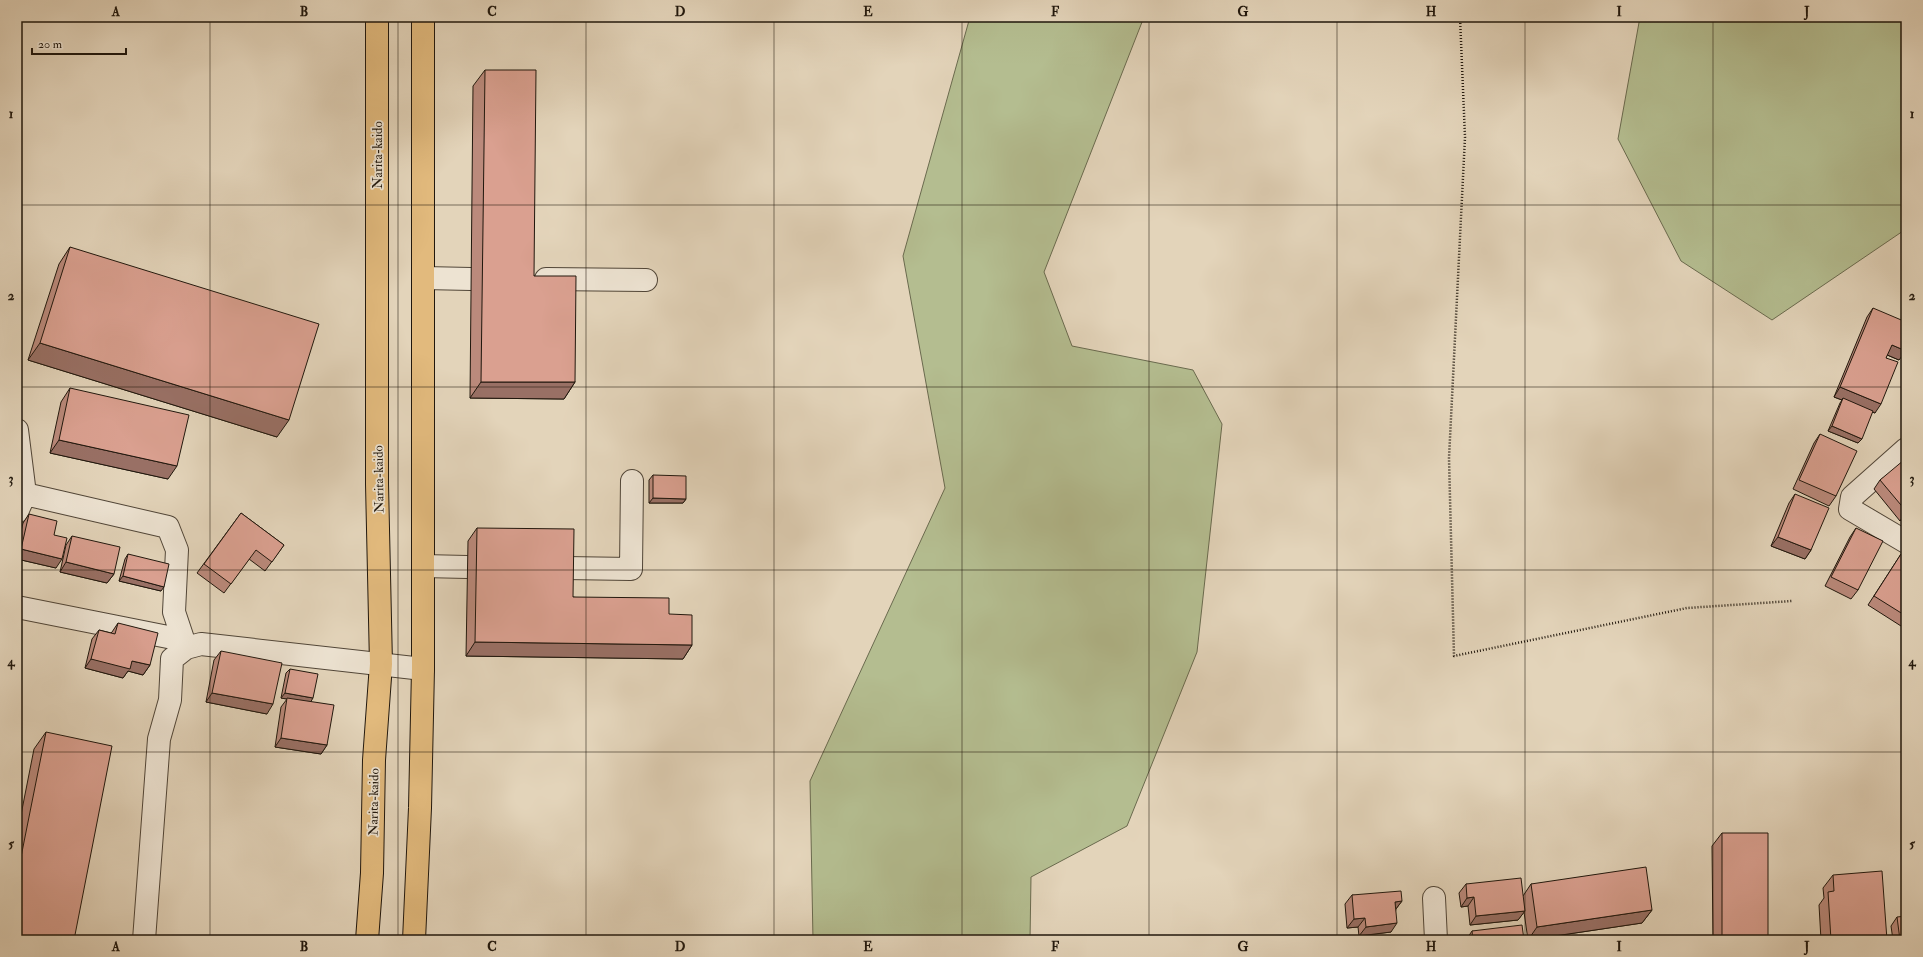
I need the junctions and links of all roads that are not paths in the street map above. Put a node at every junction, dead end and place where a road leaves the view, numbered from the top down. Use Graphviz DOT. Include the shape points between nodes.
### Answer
graph roads {
  1 [pos="377,17"];
  2 [pos="424,17"];
  3 [pos="424,278"];
  4 [pos="471,279"];
  5 [pos="528,279"];
  6 [pos="646,280"];
  7 [pos="17,430"];
  8 [pos="1906,449"];
  9 [pos="632,480"];
  10 [pos="21,503"];
  11 [pos="1906,542"];
  12 [pos="424,566"];
  13 [pos="467,567"];
  14 [pos="564,568"];
  15 [pos="17,607"];
  16 [pos="185,644"];
  17 [pos="381,664"];
  18 [pos="423,669"];
  19 [pos="1434,898"];
  20 [pos="144,940"];
  21 [pos="367,940"];
  22 [pos="414,940"];
  23 [pos="1436,940"];
  1 -- 17 [label="highway, Narita-kaido" via="377,484"];
  2 -- 3 [label="highway"];
  3 -- 4 [label="street"];
  3 -- 12 [label="highway"];
  5 -- 6 [label="street"];
  7 -- 10 [label="street"];
  8 -- 11 [label="street" via="1852,497 1850,509"];
  9 -- 14 [label="street" via="631,569"];
  10 -- 16 [label="street" via="168,528 178,550 174,612"];
  12 -- 13 [label="street"];
  12 -- 18 [label="highway"];
  15 -- 16 [label="street"];
  16 -- 17 [label="street"];
  16 -- 20 [label="street" via="172,659 170,700 159,738"];
  17 -- 18 [label="street"];
  17 -- 21 [label="highway, Narita-kaido" via="374,760 372,873"];
  18 -- 22 [label="highway"];
  19 -- 23 [label="street"];
}
